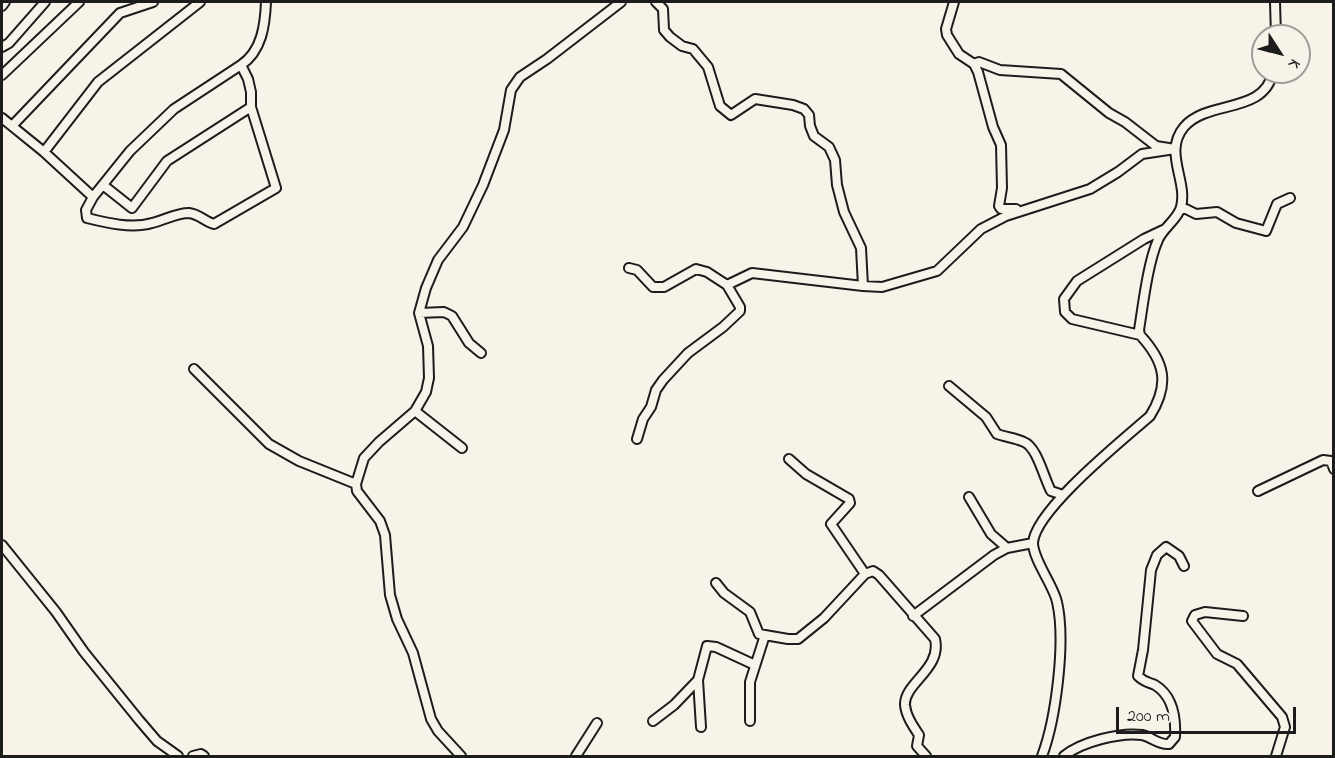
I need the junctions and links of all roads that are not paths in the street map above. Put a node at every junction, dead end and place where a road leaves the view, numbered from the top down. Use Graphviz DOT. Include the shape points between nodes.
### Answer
graph roads {
  1 [pos="5,2"];
  2 [pos="45,2"];
  3 [pos="79,2"];
  4 [pos="153,2"];
  5 [pos="200,2"];
  6 [pos="266,2"];
  7 [pos="621,2"];
  8 [pos="656,2"];
  9 [pos="954,2"];
  10 [pos="1276,2"];
  11 [pos="2,6"];
  12 [pos="1276,24"];
  13 [pos="2,47"];
  14 [pos="974,64"];
  15 [pos="241,65"];
  16 [pos="2,75"];
  17 [pos="1269,84"];
  18 [pos="251,107"];
  19 [pos="5,122"];
  20 [pos="1175,149"];
  21 [pos="44,153"];
  22 [pos="103,185"];
  23 [pos="93,197"];
  24 [pos="1290,198"];
  25 [pos="1023,209"];
  26 [pos="1181,209"];
  27 [pos="1164,229"];
  28 [pos="629,268"];
  29 [pos="727,285"];
  30 [pos="863,286"];
  31 [pos="419,313"];
  32 [pos="1140,335"];
  33 [pos="481,353"];
  34 [pos="194,369"];
  35 [pos="950,386"];
  36 [pos="415,411"];
  37 [pos="637,439"];
  38 [pos="462,448"];
  39 [pos="789,459"];
  40 [pos="1334,469"];
  41 [pos="356,484"];
  42 [pos="1258,491"];
  43 [pos="1063,495"];
  44 [pos="969,497"];
  45 [pos="1033,543"];
  46 [pos="2,545"];
  47 [pos="1007,548"];
  48 [pos="1184,566"];
  49 [pos="865,574"];
  50 [pos="716,583"];
  51 [pos="913,616"];
  52 [pos="1243,616"];
  53 [pos="765,636"];
  54 [pos="754,665"];
  55 [pos="698,680"];
  56 [pos="653,721"];
  57 [pos="750,721"];
  58 [pos="597,723"];
  59 [pos="701,727"];
  60 [pos="178,756"];
  61 [pos="193,756"];
  62 [pos="204,756"];
  63 [pos="461,756"];
  64 [pos="576,756"];
  65 [pos="926,756"];
  66 [pos="1042,756"];
  67 [pos="1064,756"];
  68 [pos="1276,756"];
  1 -- 11 [label="street"];
  2 -- 13 [label="street"];
  3 -- 16 [label="street"];
  4 -- 19 [label="street" via="120,13"];
  5 -- 21 [label="street" via="98,82"];
  6 -- 15 [label="street" via="265,25 258,44 251,59"];
  7 -- 31 [label="street" via="520,77 511,90 504,130 483,185 464,227 438,260"];
  8 -- 30 [label="street" via="663,9 664,30 682,46 693,49 708,67 720,106 731,115 755,99 793,105 809,115 814,136 829,147 835,160 844,212 861,248"];
  9 -- 14 [label="street" via="947,35 959,54"];
  10 -- 12 [label="street"];
  14 -- 20 [label="street" via="1061,74 1156,146"];
  14 -- 25 [label="street" via="1001,145 999,206 1001,210"];
  15 -- 18 [label="street" via="248,79"];
  15 -- 22 [label="street" via="174,109 130,151"];
  17 -- 20 [label="street" via="1250,101 1202,115 1185,126"];
  18 -- 22 [label="street" via="167,161 132,208"];
  18 -- 23 [label="street" via="276,188 236,212 214,224 190,213 151,224 111,224 87,218 86,210"];
  19 -- 21 [label="street"];
  20 -- 25 [label="street" via="1142,154 1090,189"];
  20 -- 26 [label="street"];
  21 -- 23 [label="street"];
  22 -- 23 [label="street"];
  24 -- 26 [label="street" via="1277,204 1266,231 1236,223 1217,212 1196,214"];
  25 -- 30 [label="street" via="981,229 937,271 882,288"];
  26 -- 27 [label="street"];
  27 -- 32 [label="street" via="1152,258"];
  27 -- 32 [label="street" via="1077,281 1064,299 1065,312 1072,319"];
  28 -- 29 [label="street" via="637,270 653,287 664,287 696,269"];
  29 -- 30 [label="street" via="752,273"];
  29 -- 37 [label="street" via="740,311 688,353 663,380"];
  31 -- 33 [label="street" via="444,312 452,316 469,343"];
  31 -- 36 [label="street" via="428,346 429,378"];
  32 -- 43 [label="street" via="1161,364 1164,378 1157,404 1150,416"];
  34 -- 41 [label="street" via="269,444"];
  35 -- 43 [label="street" via="986,417 997,434 1026,442 1036,454 1051,491"];
  36 -- 38 [label="street"];
  36 -- 41 [label="street" via="364,459"];
  39 -- 49 [label="street" via="806,474 849,499 850,503 831,524"];
  40 -- 42 [label="street" via="1331,461 1323,460"];
  41 -- 63 [label="street" via="385,535 390,596 413,653 431,719"];
  43 -- 45 [label="street" via="1043,517"];
  44 -- 47 [label="street" via="991,534"];
  45 -- 47 [label="street"];
  45 -- 66 [label="street" via="1057,601 1061,637 1049,737"];
  46 -- 60 [label="street" via="139,720 157,741"];
  47 -- 51 [label="street"];
  48 -- 67 [label="street" via="1179,556 1166,547 1157,555 1151,570 1138,676 1168,699 1175,737 1169,744 1161,745 1141,735 1100,739"];
  49 -- 51 [label="street" via="873,571 879,575"];
  49 -- 53 [label="street" via="824,618 798,639"];
  50 -- 53 [label="street" via="750,612 759,634"];
  51 -- 65 [label="street" via="936,646 925,673 906,696 905,703 919,735 917,746"];
  52 -- 68 [label="street" via="1205,612 1192,621 1217,654 1237,664 1282,717 1285,727"];
  53 -- 54 [label="street"];
  54 -- 55 [label="street" via="708,646"];
  54 -- 57 [label="street"];
  55 -- 56 [label="street"];
  55 -- 59 [label="street"];
  58 -- 64 [label="street"];
  61 -- 62 [label="street"];
}
